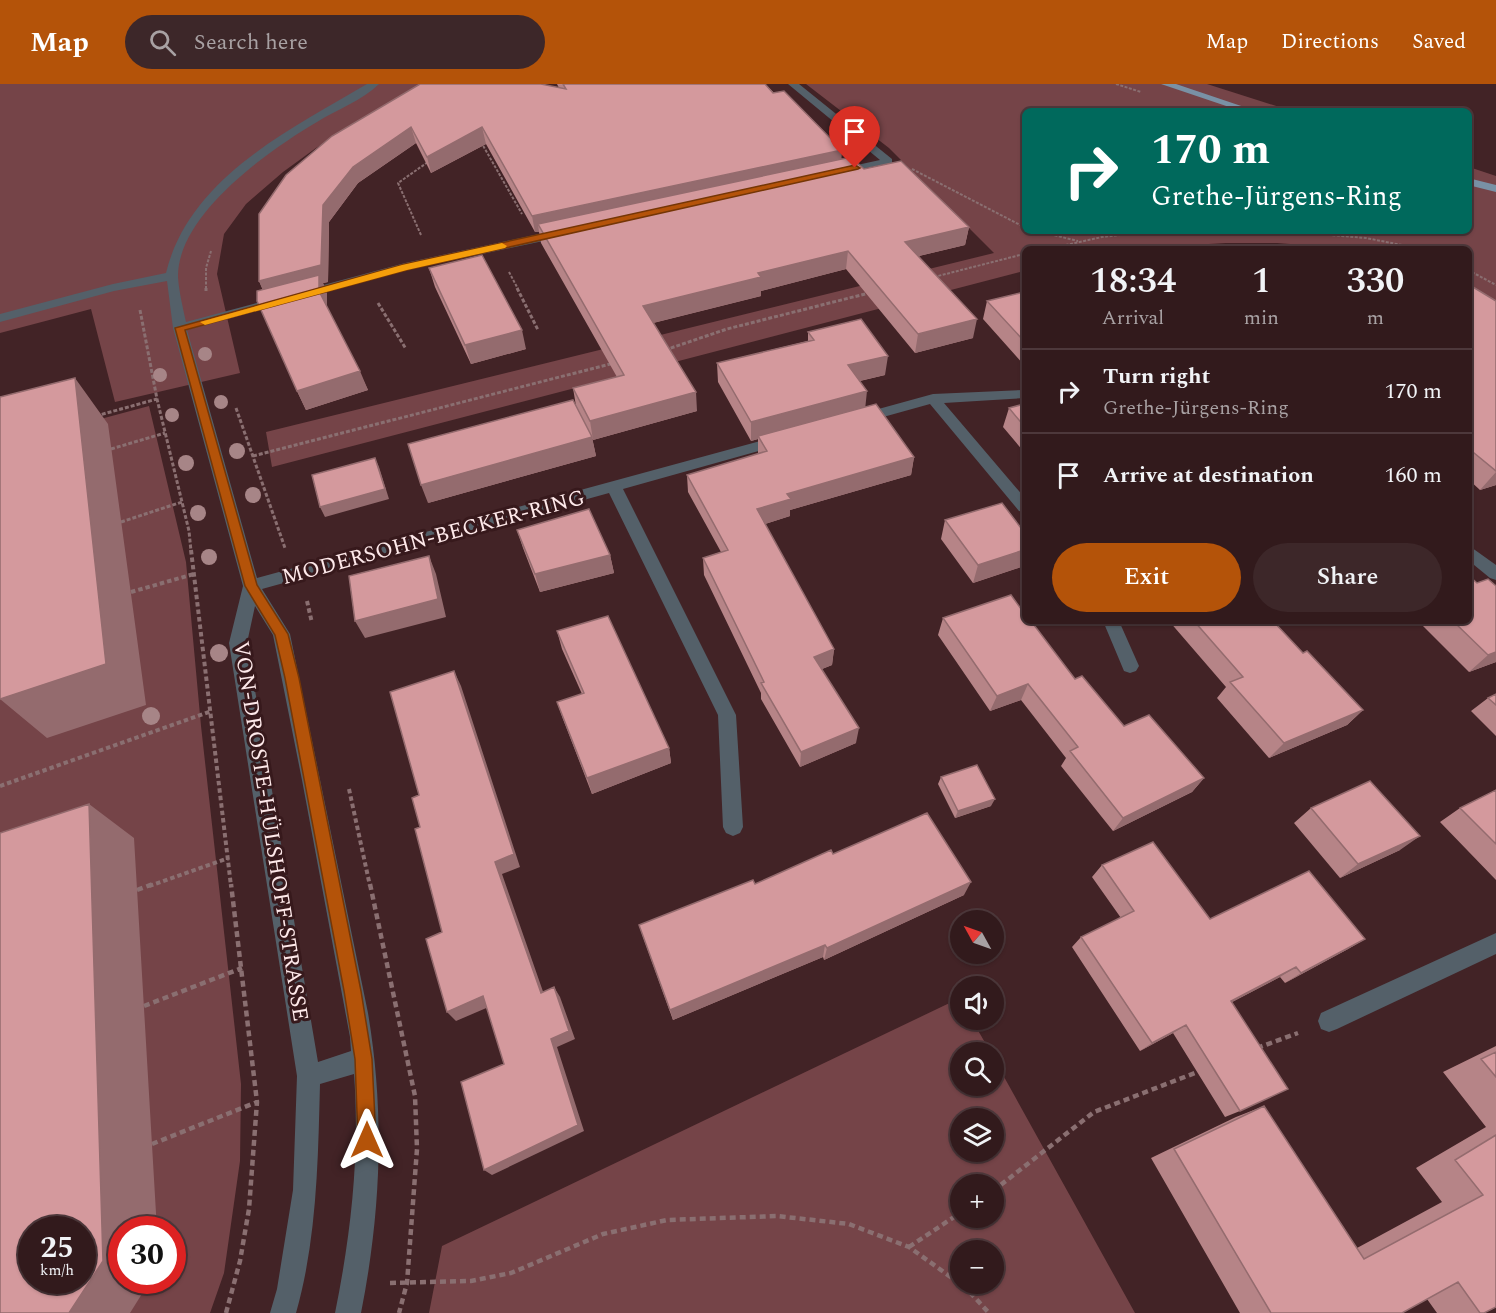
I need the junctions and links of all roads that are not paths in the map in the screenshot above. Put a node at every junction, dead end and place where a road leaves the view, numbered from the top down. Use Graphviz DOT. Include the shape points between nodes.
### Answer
graph roads {
  1 [pos="375,84"];
  2 [pos="793,84"];
  3 [pos="1166,84"];
  4 [pos="1242,108"];
  5 [pos="821,175"];
  6 [pos="1472,182"];
  7 [pos="1496,189"];
  8 [pos="579,229"];
  9 [pos="172,276"];
  10 [pos="0,318"];
  11 [pos="180,328"];
  12 [pos="1022,394"];
  13 [pos="933,399"];
  14 [pos="842,424"];
  15 [pos="796,436"];
  16 [pos="614,487"];
  17 [pos="1022,505"];
  18 [pos="1472,554"];
  19 [pos="1496,574"];
  20 [pos="251,586"];
  21 [pos="1112,624"];
  22 [pos="1130,666"];
  23 [pos="733,827"];
  24 [pos="1496,943"];
  25 [pos="1329,1021"];
  26 [pos="364,1059"];
  27 [pos="309,1076"];
  28 [pos="283,1313"];
  29 [pos="348,1313"];
  1 -- 9 [label="street, VON-DROSTE-HÜLSHOFF-STRASSE" via="301,127 222,186 189,228 178,250"];
  2 -- 5 [label="street" via="888,161"];
  3 -- 4 [label="main road"];
  6 -- 7 [label="main road"];
  8 -- 11 [label="street" via="432,261"];
  9 -- 10 [label="street"];
  9 -- 11 [label="street, VON-DROSTE-HÜLSHOFF-STRASSE"];
  11 -- 20 [label="street, VON-DROSTE-HÜLSHOFF-STRASSE"];
  12 -- 13 [label="street"];
  13 -- 14 [label="street"];
  13 -- 17 [label="street"];
  15 -- 16 [label="street, MODERSOHN-BECKER-RING"];
  16 -- 20 [label="street, MODERSOHN-BECKER-RING"];
  16 -- 23 [label="street, MODERSOHN-BECKER-RING" via="727,716"];
  18 -- 19 [label="street"];
  20 -- 26 [label="street, VON-DROSTE-HÜLSHOFF-STRASSE" via="281,634 292,678"];
  20 -- 27 [label="street, VON-DROSTE-HÜLSHOFF-STRASSE" via="238,643"];
  21 -- 22 [label="street"];
  24 -- 25 [label="street"];
  26 -- 27 [label="street"];
  26 -- 29 [label="street, VON-DROSTE-HÜLSHOFF-STRASSE" via="364,1226"];
  27 -- 28 [label="street, VON-DROSTE-HÜLSHOFF-STRASSE" via="305,1190"];
}
